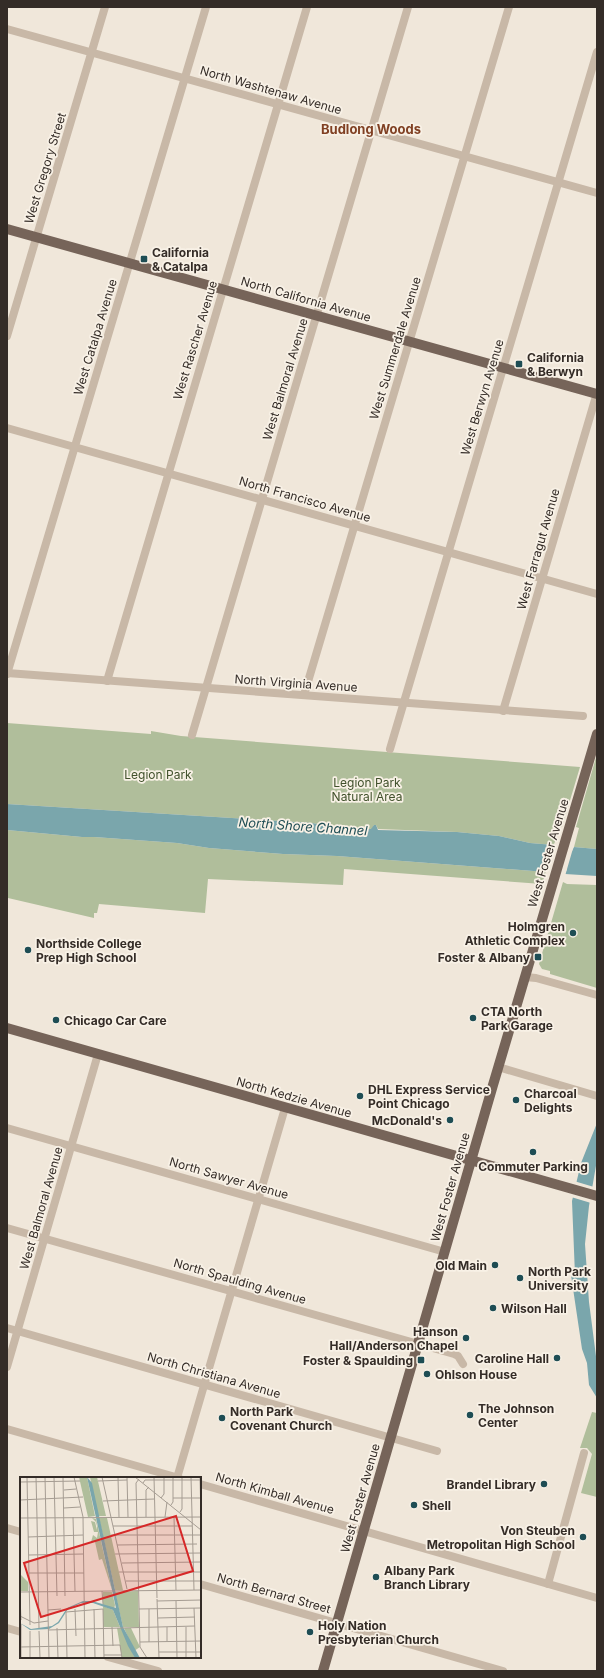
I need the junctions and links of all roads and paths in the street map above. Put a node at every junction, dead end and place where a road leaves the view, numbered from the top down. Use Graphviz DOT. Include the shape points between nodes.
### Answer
graph roads {
  1 [pos="105,7"];
  2 [pos="206,7"];
  3 [pos="307,7"];
  4 [pos="408,7"];
  5 [pos="508,7"];
  6 [pos="7,29"];
  7 [pos="92,52"];
  8 [pos="597,52"];
  9 [pos="185,78"];
  10 [pos="278,104"];
  11 [pos="371,130"];
  12 [pos="464,156"];
  13 [pos="558,182"];
  14 [pos="597,193"];
  15 [pos="7,230"];
  16 [pos="37,238"];
  17 [pos="130,264"];
  18 [pos="223,290"];
  19 [pos="316,316"];
  20 [pos="7,336"];
  21 [pos="409,342"];
  22 [pos="503,368"];
  23 [pos="597,394"];
  24 [pos="7,428"];
  25 [pos="74,447"];
  26 [pos="168,473"];
  27 [pos="262,500"];
  28 [pos="354,526"];
  29 [pos="448,552"];
  30 [pos="542,578"];
  31 [pos="597,594"];
  32 [pos="7,674"];
  33 [pos="107,681"];
  34 [pos="206,689"];
  35 [pos="304,695"];
  36 [pos="403,704"];
  37 [pos="503,710"];
  38 [pos="583,716"];
  39 [pos="597,734"];
  40 [pos="192,735"];
  41 [pos="390,749"];
  42 [pos="525,977"];
  43 [pos="597,995"];
  44 [pos="7,1028"];
  45 [pos="98,1054"];
  46 [pos="498,1068"];
  47 [pos="597,1096"];
  48 [pos="285,1108"];
  49 [pos="7,1128"];
  50 [pos="71,1146"];
  51 [pos="471,1161"];
  52 [pos="596,1196"];
  53 [pos="258,1199"];
  54 [pos="7,1228"];
  55 [pos="44,1238"];
  56 [pos="445,1252"];
  57 [pos="231,1291"];
  58 [pos="7,1328"];
  59 [pos="17,1331"];
  60 [pos="418,1344"];
  61 [pos="463,1364"];
  62 [pos="7,1367"];
  63 [pos="204,1384"];
  64 [pos="7,1429"];
  65 [pos="391,1438"];
  66 [pos="437,1451"];
  67 [pos="584,1453"];
  68 [pos="175,1477"];
  69 [pos="178,1477"];
  70 [pos="201,1484"];
  71 [pos="7,1528"];
  72 [pos="364,1530"];
  73 [pos="20,1532"];
  74 [pos="201,1584"];
  75 [pos="548,1584"];
  76 [pos="597,1598"];
  77 [pos="337,1623"];
  78 [pos="7,1628"];
  79 [pos="20,1632"];
  80 [pos="124,1659"];
  81 [pos="158,1671"];
  82 [pos="323,1671"];
  83 [pos="503,1671"];
  1 -- 7 [label="street, West Gregory Street"];
  2 -- 9 [label="street, West Catalpa Avenue"];
  3 -- 10 [label="street, West Rascher Avenue"];
  4 -- 11 [label="street, West Balmoral Avenue"];
  5 -- 12 [label="street, West Summerdale Avenue"];
  6 -- 7 [label="street, North Washtenaw Avenue"];
  7 -- 9 [label="street, North Washtenaw Avenue"];
  7 -- 16 [label="street, West Gregory Street"];
  8 -- 13 [label="street, West Berwyn Avenue"];
  9 -- 10 [label="street, North Washtenaw Avenue"];
  9 -- 17 [label="street, West Catalpa Avenue"];
  10 -- 11 [label="street, North Washtenaw Avenue"];
  10 -- 18 [label="street, West Rascher Avenue"];
  11 -- 12 [label="street, North Washtenaw Avenue"];
  11 -- 19 [label="street, West Balmoral Avenue"];
  12 -- 13 [label="street, North Washtenaw Avenue"];
  12 -- 21 [label="street, West Summerdale Avenue"];
  13 -- 14 [label="street, North Washtenaw Avenue"];
  13 -- 22 [label="street, West Berwyn Avenue"];
  15 -- 16 [label="main road, North California Avenue"];
  16 -- 17 [label="main road, North California Avenue"];
  16 -- 20 [label="street, West Gregory Street"];
  17 -- 18 [label="main road, North California Avenue"];
  17 -- 25 [label="street, West Catalpa Avenue"];
  18 -- 19 [label="main road, North California Avenue"];
  18 -- 26 [label="street, West Rascher Avenue"];
  19 -- 21 [label="main road, North California Avenue"];
  19 -- 27 [label="street, West Balmoral Avenue"];
  21 -- 22 [label="main road, North California Avenue"];
  21 -- 28 [label="street, West Summerdale Avenue"];
  22 -- 23 [label="main road, North California Avenue"];
  22 -- 29 [label="street, West Berwyn Avenue"];
  23 -- 30 [label="street, West Farragut Avenue"];
  24 -- 25 [label="street, North Francisco Avenue"];
  25 -- 26 [label="street, North Francisco Avenue"];
  25 -- 32 [label="street, West Catalpa Avenue"];
  26 -- 27 [label="street, North Francisco Avenue"];
  26 -- 33 [label="street, West Rascher Avenue"];
  27 -- 28 [label="street, North Francisco Avenue"];
  27 -- 34 [label="street, West Balmoral Avenue"];
  28 -- 29 [label="street, North Francisco Avenue"];
  28 -- 35 [label="street, West Summerdale Avenue"];
  29 -- 30 [label="street, North Francisco Avenue"];
  29 -- 36 [label="street, West Berwyn Avenue"];
  30 -- 31 [label="street, North Francisco Avenue"];
  30 -- 37 [label="street, West Farragut Avenue"];
  32 -- 33 [label="street, North Virginia Avenue"];
  33 -- 34 [label="street, North Virginia Avenue"];
  34 -- 35 [label="street, North Virginia Avenue"];
  34 -- 40 [label="street, West Balmoral Avenue"];
  35 -- 36 [label="street, North Virginia Avenue"];
  36 -- 37 [label="street, North Virginia Avenue"];
  36 -- 41 [label="street, West Berwyn Avenue"];
  37 -- 38 [label="street, North Virginia Avenue"];
  39 -- 42 [label="main road, West Foster Avenue"];
  42 -- 43 [label="street"];
  42 -- 46 [label="main road, West Foster Avenue"];
  44 -- 45 [label="main road, North Kedzie Avenue"];
  45 -- 48 [label="main road, North Kedzie Avenue"];
  45 -- 50 [label="street, West Balmoral Avenue"];
  46 -- 47 [label="street"];
  46 -- 51 [label="main road, West Foster Avenue"];
  48 -- 51 [label="main road, North Kedzie Avenue"];
  48 -- 53 [label="street"];
  49 -- 50 [label="street, North Sawyer Avenue"];
  50 -- 53 [label="street, North Sawyer Avenue"];
  50 -- 55 [label="street, West Balmoral Avenue"];
  51 -- 52 [label="main road, North Kedzie Avenue"];
  51 -- 56 [label="main road, West Foster Avenue"];
  53 -- 56 [label="street, North Sawyer Avenue"];
  53 -- 57 [label="street"];
  54 -- 55 [label="street, North Spaulding Avenue"];
  55 -- 57 [label="street, North Spaulding Avenue"];
  55 -- 59 [label="street, West Balmoral Avenue"];
  56 -- 60 [label="main road, West Foster Avenue"];
  57 -- 60 [label="street, North Spaulding Avenue"];
  57 -- 63 [label="street"];
  58 -- 59 [label="street, North Christiana Avenue"];
  59 -- 62 [label="street, West Balmoral Avenue"];
  59 -- 63 [label="street, North Christiana Avenue"];
  60 -- 61 [label="street, North Spaulding Avenue" via="454,1354"];
  60 -- 65 [label="main road, West Foster Avenue"];
  63 -- 65 [label="street, North Christiana Avenue"];
  63 -- 69 [label="street"];
  64 -- 68 [label="street"];
  65 -- 66 [label="street, North Christiana Avenue"];
  65 -- 72 [label="main road, West Foster Avenue"];
  67 -- 75 [label="street"];
  70 -- 72 [label="street, North Kimball Avenue"];
  71 -- 73 [label="street"];
  72 -- 75 [label="street, North Kimball Avenue"];
  72 -- 77 [label="main road, West Foster Avenue"];
  74 -- 77 [label="street, North Bernard Street"];
  75 -- 76 [label="street, North Kimball Avenue"];
  77 -- 82 [label="main road, West Foster Avenue"];
  77 -- 83 [label="street, North Bernard Street"];
  78 -- 79 [label="street"];
  80 -- 81 [label="street"];
}
